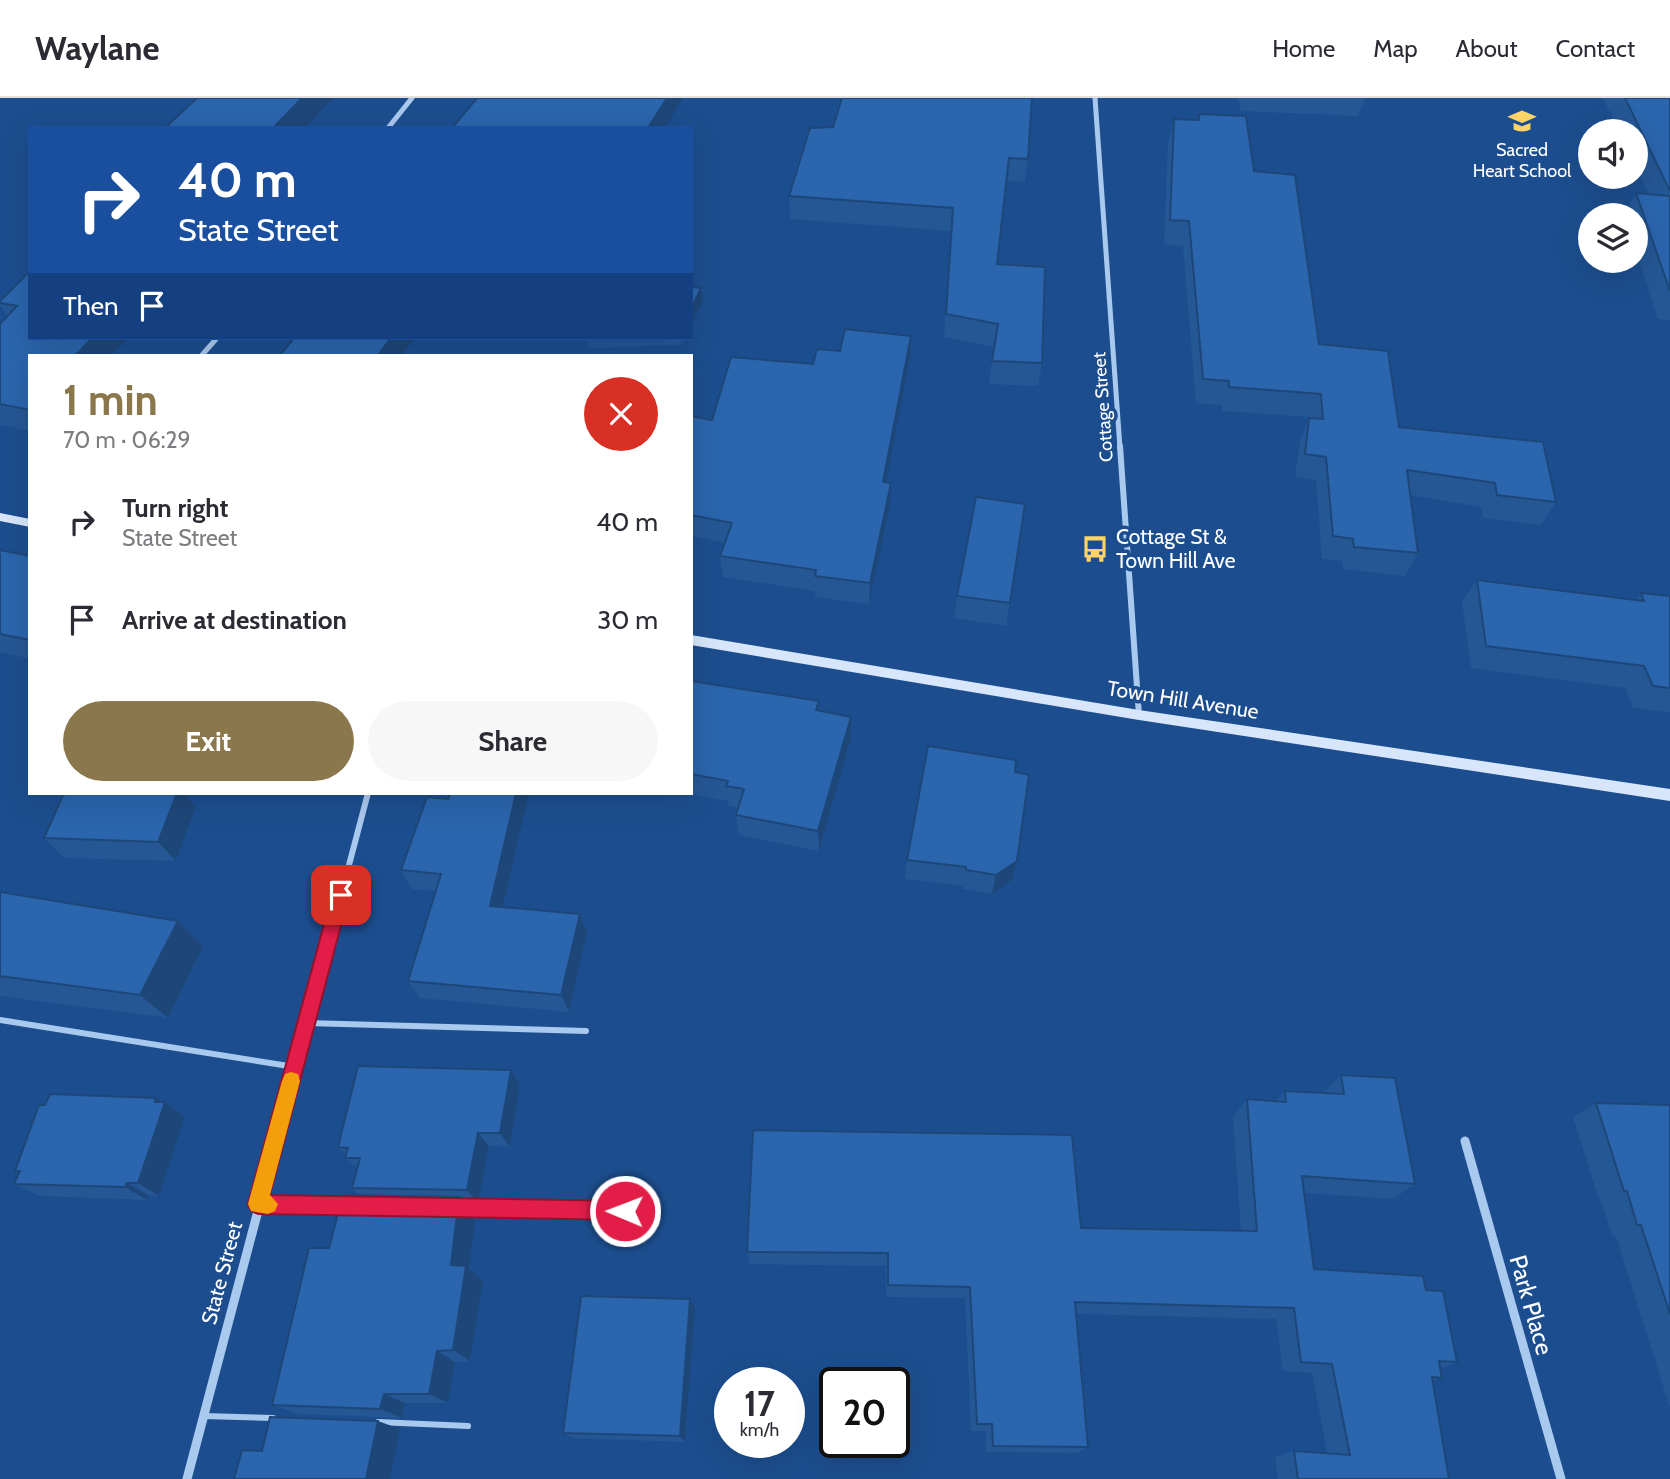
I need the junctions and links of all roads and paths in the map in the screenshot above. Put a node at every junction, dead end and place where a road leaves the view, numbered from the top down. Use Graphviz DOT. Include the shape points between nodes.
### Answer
graph roads {
  1 [pos="412,98"];
  2 [pos="1095,98"];
  3 [pos="390,126"];
  4 [pos="215,340"];
  5 [pos="203,354"];
  6 [pos="0,517"];
  7 [pos="28,523"];
  8 [pos="693,640"];
  9 [pos="1139,715"];
  10 [pos="367,795"];
  11 [pos="1670,795"];
  12 [pos="0,1020"];
  13 [pos="307,1023"];
  14 [pos="586,1031"];
  15 [pos="295,1067"];
  16 [pos="1465,1140"];
  17 [pos="258,1204"];
  18 [pos="353,1206"];
  19 [pos="448,1208"];
  20 [pos="625,1211"];
  21 [pos="203,1416"];
  22 [pos="287,1419"];
  23 [pos="370,1422"];
  24 [pos="468,1426"];
  25 [pos="187,1479"];
  26 [pos="1560,1479"];
  1 -- 3 [label="street"];
  2 -- 9 [label="street, Cottage Street"];
  4 -- 5 [label="street"];
  6 -- 7 [label="street"];
  8 -- 9 [label="street, Town Hill Avenue"];
  9 -- 11 [label="street, Town Hill Avenue"];
  10 -- 13 [label="street, State Street"];
  12 -- 15 [label="lane"];
  13 -- 14 [label="lane"];
  13 -- 15 [label="street, State Street"];
  15 -- 17 [label="street, State Street"];
  16 -- 26 [label="street, Park Place"];
  17 -- 18 [label="lane"];
  17 -- 21 [label="street, State Street"];
  19 -- 20 [label="lane"];
  21 -- 22 [label="lane"];
  21 -- 25 [label="street, State Street"];
  23 -- 24 [label="lane"];
}
